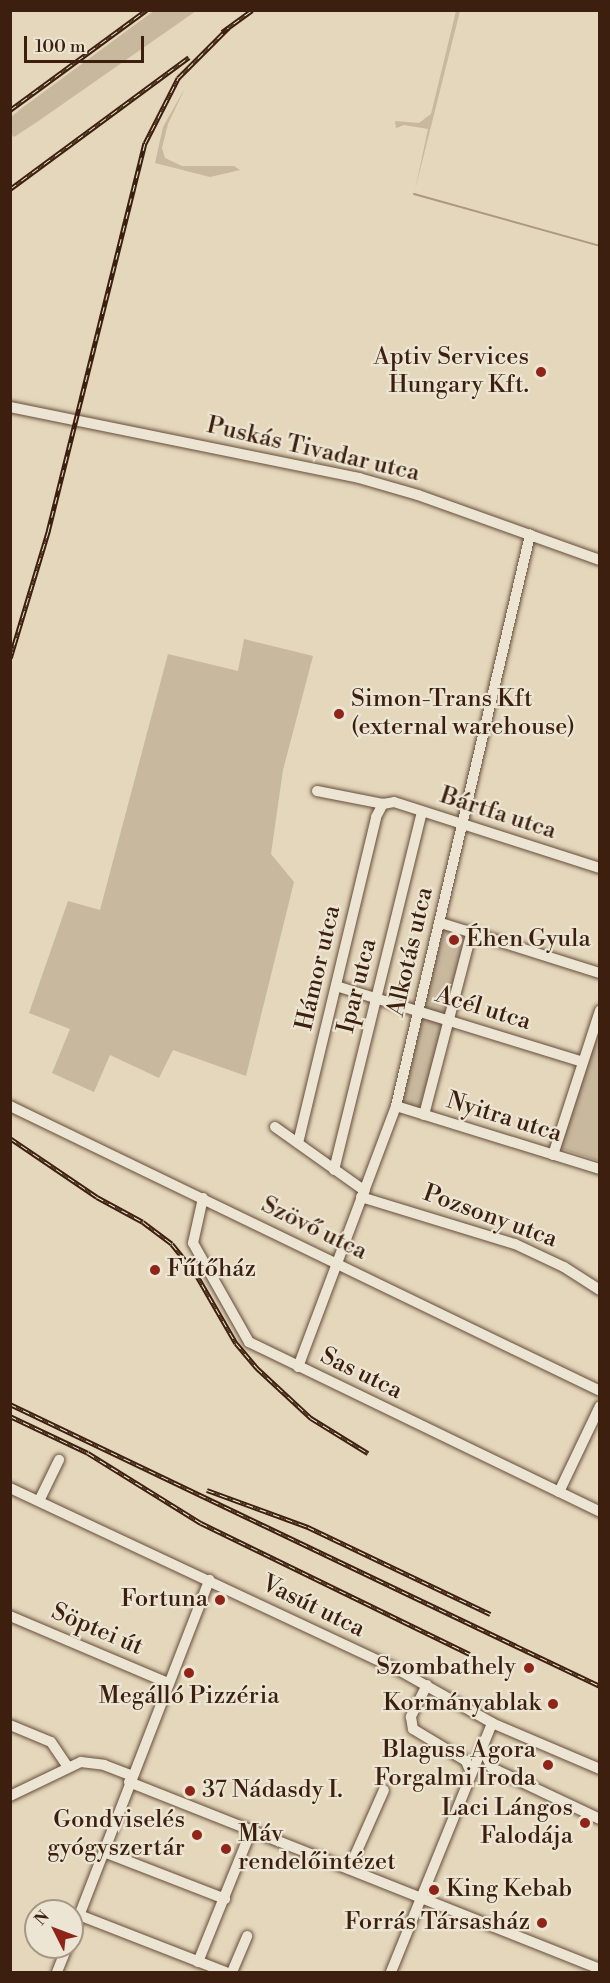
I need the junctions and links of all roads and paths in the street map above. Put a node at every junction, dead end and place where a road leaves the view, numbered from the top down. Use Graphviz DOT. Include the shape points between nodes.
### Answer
graph roads {
  1 [pos="10,407"];
  2 [pos="530,535"];
  3 [pos="600,560"];
  4 [pos="317,791"];
  5 [pos="383,804"];
  6 [pos="422,812"];
  7 [pos="461,826"];
  8 [pos="600,868"];
  9 [pos="441,923"];
  10 [pos="472,931"];
  11 [pos="600,973"];
  12 [pos="336,986"];
  13 [pos="376,998"];
  14 [pos="600,1010"];
  15 [pos="419,1011"];
  16 [pos="447,1020"];
  17 [pos="583,1062"];
  18 [pos="10,1106"];
  19 [pos="396,1106"];
  20 [pos="424,1114"];
  21 [pos="275,1127"];
  22 [pos="298,1143"];
  23 [pos="553,1155"];
  24 [pos="600,1169"];
  25 [pos="334,1170"];
  26 [pos="363,1194"];
  27 [pos="203,1198"];
  28 [pos="336,1263"];
  29 [pos="600,1290"];
  30 [pos="298,1367"];
  31 [pos="600,1391"];
  32 [pos="600,1406"];
  33 [pos="59,1460"];
  34 [pos="10,1488"];
  35 [pos="559,1492"];
  36 [pos="39,1501"];
  37 [pos="600,1512"];
  38 [pos="209,1580"];
  39 [pos="10,1616"];
  40 [pos="168,1683"];
  41 [pos="427,1685"];
  42 [pos="492,1723"];
  43 [pos="10,1725"];
  44 [pos="482,1748"];
  45 [pos="67,1766"];
  46 [pos="492,1768"];
  47 [pos="600,1769"];
  48 [pos="471,1773"];
  49 [pos="130,1779"];
  50 [pos="384,1790"];
  51 [pos="10,1796"];
  52 [pos="600,1819"];
  53 [pos="251,1831"];
  54 [pos="104,1852"];
  55 [pos="349,1869"];
  56 [pos="422,1898"];
  57 [pos="225,1899"];
  58 [pos="84,1902"];
  59 [pos="84,1917"];
  60 [pos="246,1936"];
  61 [pos="198,1962"];
  62 [pos="598,1968"];
  63 [pos="225,1972"];
  64 [pos="232,1972"];
  65 [pos="391,1972"];
  1 -- 2 [label="street, Puskás Tivadar utca" via="359,478"];
  2 -- 3 [label="street, Puskás Tivadar utca"];
  2 -- 7 [label="street, Alkotás utca"];
  4 -- 5 [label="street, Bártfa utca"];
  5 -- 6 [label="street, Bártfa utca" via="394,802"];
  5 -- 12 [label="street, Hámor utca" via="376,817"];
  6 -- 7 [label="street, Bártfa utca"];
  6 -- 13 [label="street, Ipar utca"];
  7 -- 8 [label="street, Bártfa utca"];
  7 -- 9 [label="street, Alkotás utca"];
  9 -- 10 [label="street"];
  9 -- 15 [label="street, Alkotás utca"];
  10 -- 11 [label="street"];
  10 -- 16 [label="street"];
  12 -- 13 [label="street, Acél utca"];
  12 -- 22 [label="street, Hámor utca"];
  13 -- 15 [label="street, Acél utca"];
  13 -- 25 [label="street, Ipar utca"];
  14 -- 17 [label="street"];
  15 -- 16 [label="street, Acél utca"];
  15 -- 19 [label="street, Alkotás utca"];
  16 -- 17 [label="street, Acél utca"];
  16 -- 20 [label="street"];
  17 -- 23 [label="street"];
  18 -- 27 [label="street, Szövő utca"];
  19 -- 20 [label="street, Nyitra utca"];
  19 -- 26 [label="street, Alkotás utca"];
  20 -- 23 [label="street, Nyitra utca"];
  21 -- 22 [label="street, Pozsony utca"];
  22 -- 25 [label="street, Pozsony utca"];
  23 -- 24 [label="street, Nyitra utca"];
  25 -- 26 [label="street, Pozsony utca"];
  26 -- 28 [label="street, Alkotás utca"];
  26 -- 29 [label="street, Pozsony utca" via="515,1245 564,1267"];
  27 -- 28 [label="street, Szövő utca"];
  27 -- 30 [label="street, Sas utca" via="193,1243 238,1327 256,1347"];
  28 -- 30 [label="street, Alkotás utca"];
  28 -- 31 [label="street, Szövő utca"];
  30 -- 35 [label="street, Sas utca"];
  32 -- 35 [label="street"];
  33 -- 36 [label="street"];
  34 -- 36 [label="street, Vasút utca"];
  35 -- 37 [label="street, Sas utca"];
  36 -- 38 [label="street, Vasút utca"];
  38 -- 40 [label="street"];
  38 -- 41 [label="street, Vasút utca"];
  39 -- 40 [label="street, Söptei út"];
  40 -- 49 [label="street"];
  41 -- 42 [label="street, Vasút utca"];
  41 -- 48 [label="street" via="411,1717 413,1729 466,1761"];
  42 -- 44 [label="street"];
  42 -- 47 [label="street, Vasút utca"];
  43 -- 45 [label="street" via="51,1742"];
  44 -- 46 [label="street"];
  44 -- 48 [label="street"];
  45 -- 49 [label="street" via="92,1762"];
  45 -- 51 [label="street"];
  46 -- 48 [label="street"];
  46 -- 52 [label="street"];
  48 -- 56 [label="street"];
  49 -- 53 [label="street"];
  49 -- 54 [label="street"];
  50 -- 55 [label="street"];
  53 -- 55 [label="street"];
  53 -- 57 [label="street"];
  54 -- 57 [label="street"];
  54 -- 58 [label="street"];
  55 -- 56 [label="street"];
  56 -- 62 [label="street"];
  56 -- 65 [label="street"];
  57 -- 61 [label="street"];
  59 -- 61 [label="street"];
  60 -- 64 [label="street"];
  61 -- 63 [label="street"];
}
